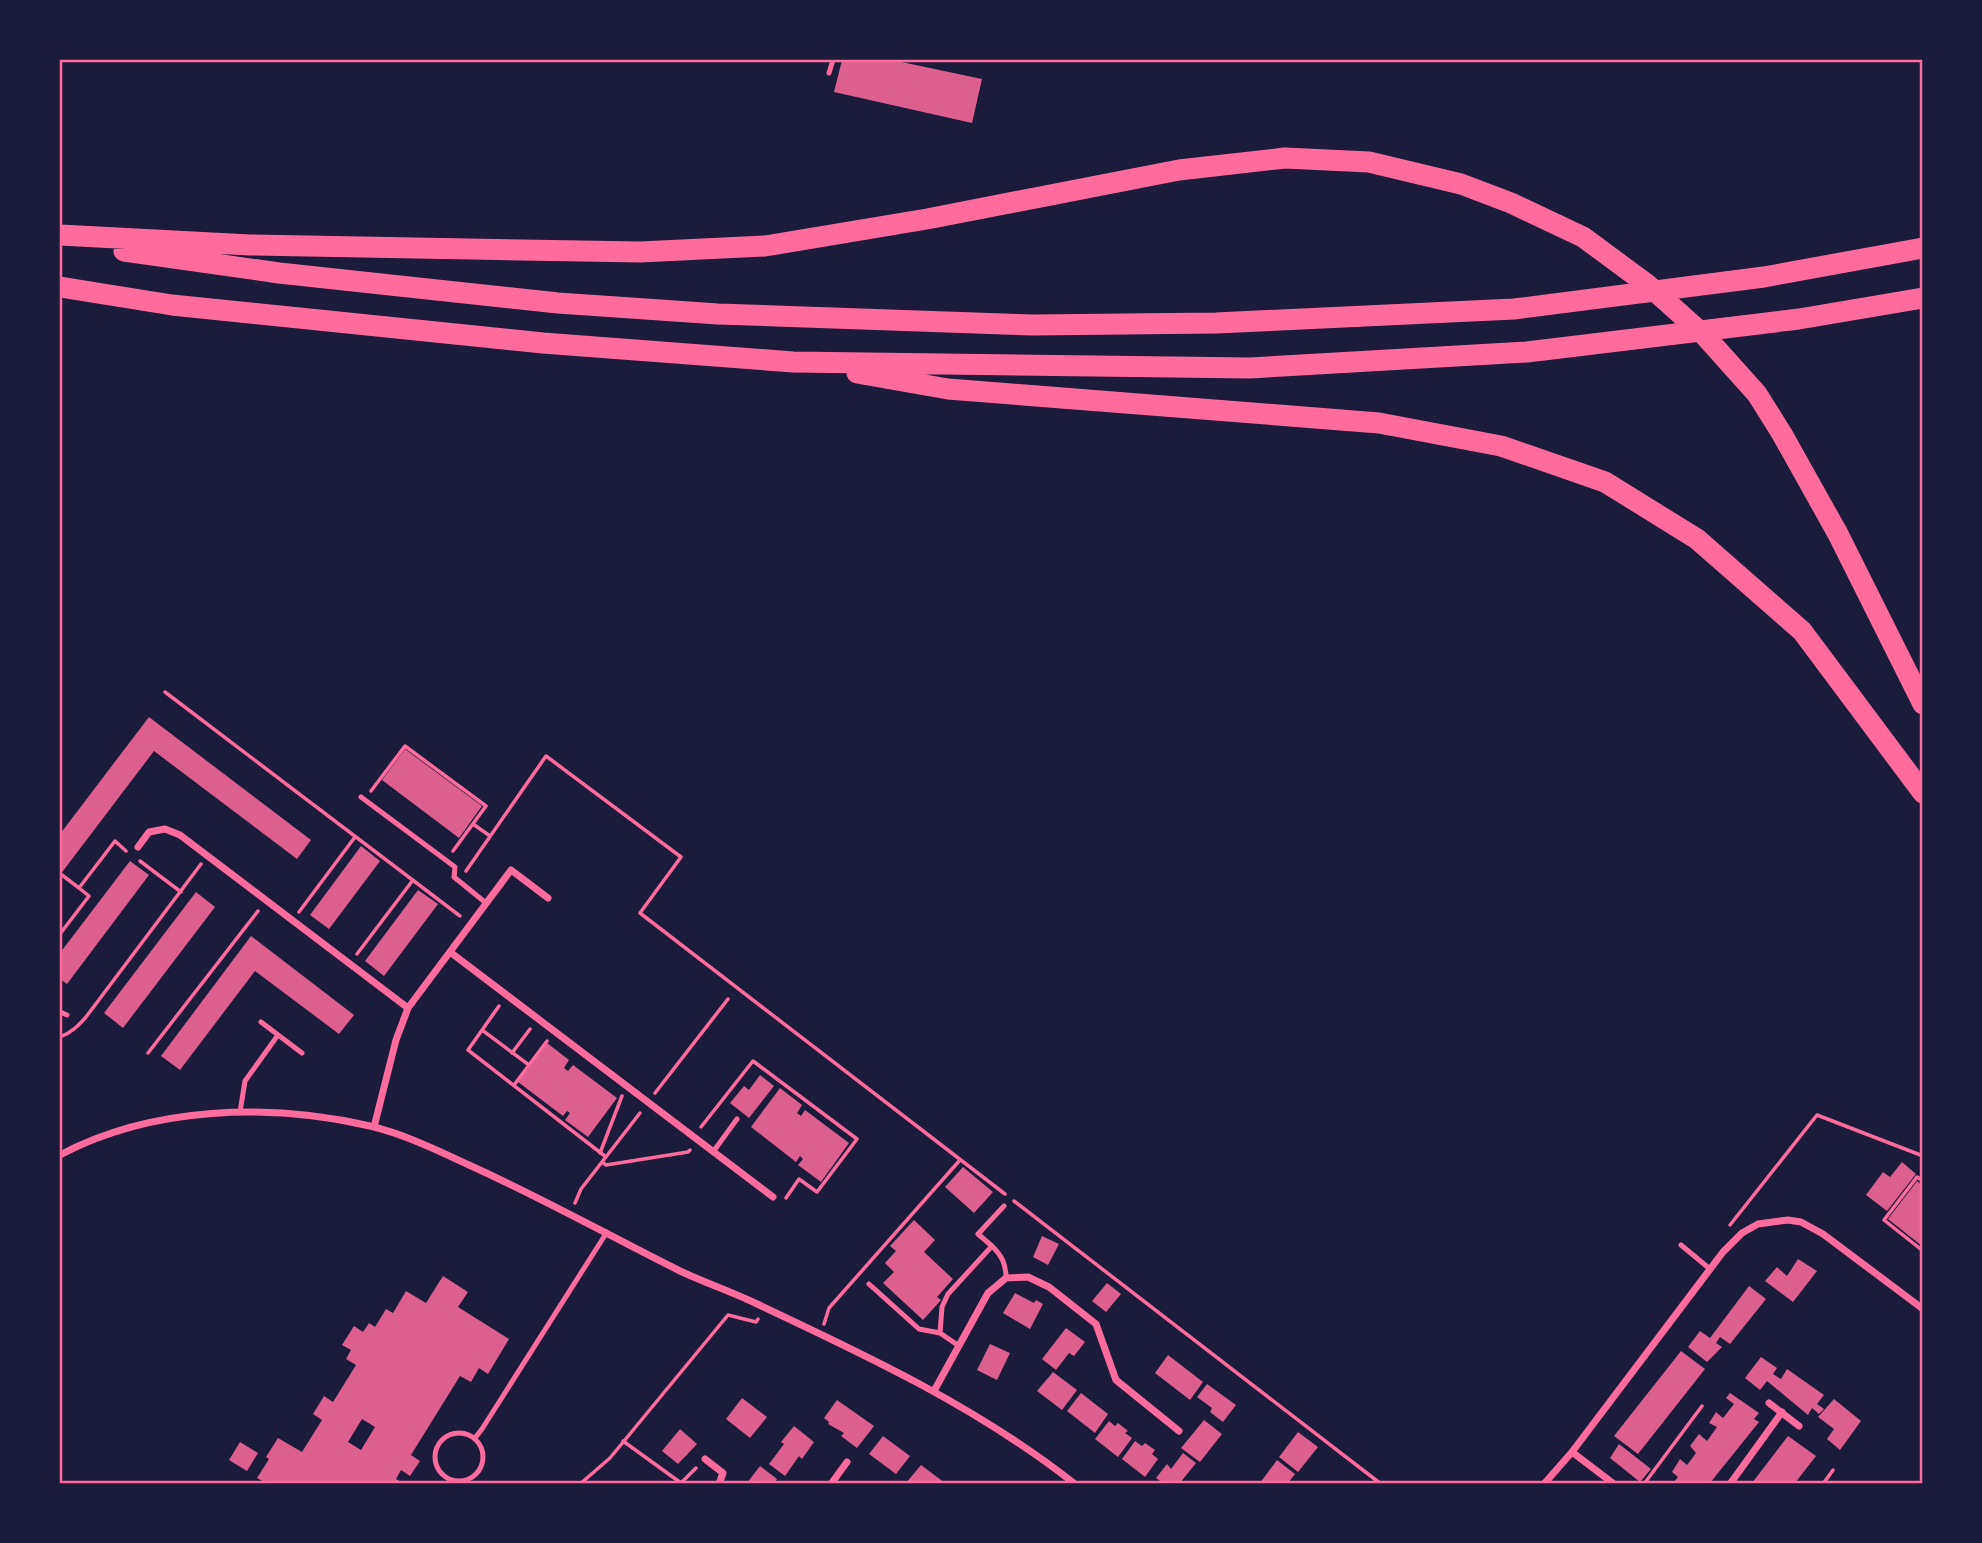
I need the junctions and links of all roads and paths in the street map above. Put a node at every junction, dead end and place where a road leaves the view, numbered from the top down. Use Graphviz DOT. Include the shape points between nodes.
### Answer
graph roads {
  1 [pos="833,60"];
  2 [pos="829,73"];
  3 [pos="60,235"];
  4 [pos="60,242"];
  5 [pos="1923,248"];
  6 [pos="60,287"];
  7 [pos="1923,298"];
  8 [pos="793,362"];
  9 [pos="165,692"];
  10 [pos="1923,704"];
  11 [pos="1923,793"];
  12 [pos="363,799"];
  13 [pos="473,824"];
  14 [pos="355,836"];
  15 [pos="490,836"];
  16 [pos="138,847"];
  17 [pos="207,856"];
  18 [pos="446,861"];
  19 [pos="62,875"];
  20 [pos="413,880"];
  21 [pos="459,881"];
  22 [pos="79,888"];
  23 [pos="181,892"];
  24 [pos="548,898"];
  25 [pos="266,900"];
  26 [pos="486,902"];
  27 [pos="293,920"];
  28 [pos="470,924"];
  29 [pos="60,934"];
  30 [pos="450,952"];
  31 [pos="349,964"];
  32 [pos="507,995"];
  33 [pos="408,1008"];
  34 [pos="60,1012"];
  35 [pos="67,1015"];
  36 [pos="538,1019"];
  37 [pos="261,1022"];
  38 [pos="482,1030"];
  39 [pos="554,1031"];
  40 [pos="278,1035"];
  41 [pos="60,1037"];
  42 [pos="148,1053"];
  43 [pos="302,1053"];
  44 [pos="512,1053"];
  45 [pos="529,1065"];
  46 [pos="514,1085"];
  47 [pos="629,1088"];
  48 [pos="240,1112"];
  49 [pos="737,1119"];
  50 [pos="374,1127"];
  51 [pos="695,1138"];
  52 [pos="713,1152"];
  53 [pos="600,1153"];
  54 [pos="60,1155"];
  55 [pos="1923,1156"];
  56 [pos="606,1157"];
  57 [pos="960,1160"];
  58 [pos="602,1162"];
  59 [pos="1923,1181"];
  60 [pos="773,1197"];
  61 [pos="1004,1206"];
  62 [pos="607,1232"];
  63 [pos="1733,1240"];
  64 [pos="1681,1245"];
  65 [pos="992,1246"];
  66 [pos="1923,1251"];
  67 [pos="1710,1269"];
  68 [pos="1006,1278"];
  69 [pos="869,1284"];
  70 [pos="764,1308"];
  71 [pos="1923,1309"];
  72 [pos="940,1333"];
  73 [pos="820,1335"];
  74 [pos="959,1346"];
  75 [pos="934,1391"];
  76 [pos="1769,1403"];
  77 [pos="1702,1406"];
  78 [pos="1782,1412"];
  79 [pos="1799,1426"];
  80 [pos="1179,1431"];
  81 [pos="475,1438"];
  82 [pos="623,1441"];
  83 [pos="1572,1451"];
  84 [pos="705,1459"];
  85 [pos="847,1462"];
  86 [pos="1833,1470"];
  87 [pos="449,1481"];
  88 [pos="580,1483"];
  89 [pos="719,1483"];
  90 [pos="831,1483"];
  91 [pos="1075,1483"];
  92 [pos="1381,1483"];
  93 [pos="1544,1483"];
  94 [pos="1614,1483"];
  95 [pos="1644,1483"];
  96 [pos="1730,1483"];
  97 [pos="1823,1483"];
  1 -- 2 [label="lane"];
  3 -- 10 [label="highway" via="250,245 640,252 765,246 1179,170 1285,158 1369,162 1461,184 1583,237 1648,285 1705,336 1758,394 1838,534"];
  4 -- 5 [label="highway" via="279,273 558,303 718,314 1033,325 1216,323 1514,309 1764,277"];
  6 -- 8 [label="highway" via="172,304 501,339"];
  7 -- 8 [label="highway" via="1799,319 1527,352 1264,367"];
  8 -- 11 [label="highway" via="948,389 1379,423 1501,446 1605,482 1697,539 1802,631"];
  9 -- 14 [label="path"];
  12 -- 13 [label="path" via="405,746 486,806"];
  12 -- 18 [label="lane"];
  13 -- 15 [label="path"];
  13 -- 18 [label="path"];
  14 -- 20 [label="path"];
  14 -- 27 [label="path"];
  15 -- 21 [label="path"];
  15 -- 57 [label="path" via="546,756 681,857 640,913"];
  16 -- 17 [label="street" via="149,832 165,829"];
  17 -- 23 [label="path"];
  17 -- 25 [label="street"];
  18 -- 21 [label="lane" via="455,867 454,877"];
  19 -- 22 [label="path"];
  20 -- 28 [label="path"];
  20 -- 31 [label="path"];
  21 -- 26 [label="lane"];
  22 -- 23 [label="path" via="114,841"];
  22 -- 29 [label="path" via="89,896"];
  23 -- 41 [label="path" via="86,1017"];
  24 -- 26 [label="street" via="511,870"];
  25 -- 27 [label="street"];
  25 -- 42 [label="path"];
  26 -- 28 [label="street"];
  27 -- 31 [label="street"];
  28 -- 30 [label="street"];
  30 -- 32 [label="street"];
  30 -- 33 [label="street"];
  31 -- 33 [label="street"];
  32 -- 36 [label="street"];
  32 -- 38 [label="path"];
  33 -- 50 [label="street"];
  34 -- 35 [label="lane"];
  36 -- 39 [label="street"];
  36 -- 44 [label="path"];
  37 -- 40 [label="lane"];
  38 -- 44 [label="path"];
  38 -- 46 [label="path" via="468,1050"];
  39 -- 45 [label="path"];
  39 -- 47 [label="street"];
  40 -- 43 [label="lane"];
  40 -- 48 [label="lane" via="245,1081"];
  44 -- 45 [label="path"];
  45 -- 46 [label="path"];
  46 -- 53 [label="path"];
  47 -- 51 [label="street"];
  47 -- 53 [label="path" via="620,1099"];
  48 -- 50 [label="street" via="304,1115"];
  48 -- 54 [label="street" via="134,1127"];
  49 -- 52 [label="lane"];
  50 -- 62 [label="street" via="442,1153"];
  51 -- 52 [label="street"];
  51 -- 58 [label="path" via="688,1152"];
  51 -- 60 [label="path" via="753,1061 857,1139 817,1192 799,1179 782,1204"];
  52 -- 60 [label="street"];
  53 -- 56 [label="path"];
  55 -- 63 [label="path" via="1817,1115 1725,1232"];
  57 -- 73 [label="path" via="829,1308"];
  57 -- 92 [label="path"];
  59 -- 66 [label="path" via="1917,1177 1884,1220"];
  61 -- 65 [label="lane" via="978,1234"];
  62 -- 70 [label="street"];
  62 -- 81 [label="lane"];
  63 -- 67 [label="street"];
  63 -- 71 [label="street" via="1758,1224 1801,1223 1823,1234"];
  64 -- 67 [label="lane"];
  65 -- 68 [label="lane" via="1003,1259"];
  65 -- 72 [label="lane" via="948,1294"];
  67 -- 83 [label="street"];
  68 -- 74 [label="street" via="988,1293"];
  68 -- 80 [label="street" via="1028,1277 1049,1287 1096,1324 1116,1380"];
  69 -- 72 [label="lane" via="919,1329"];
  70 -- 73 [label="street"];
  70 -- 82 [label="path" via="756,1322 728,1315"];
  72 -- 74 [label="lane"];
  73 -- 75 [label="street"];
  74 -- 75 [label="street"];
  75 -- 91 [label="street"];
  76 -- 78 [label="street"];
  77 -- 95 [label="path"];
  78 -- 79 [label="street"];
  78 -- 96 [label="street"];
  81 -- 87 [label="lane" via="483,1450 482,1466 465,1480"];
  81 -- 87 [label="lane" via="451,1433 439,1444 435,1460"];
  82 -- 84 [label="path" via="681,1483"];
  82 -- 88 [label="path"];
  83 -- 93 [label="street"];
  83 -- 94 [label="street"];
  84 -- 89 [label="street" via="723,1473"];
  85 -- 90 [label="street"];
  86 -- 97 [label="path"];
}
